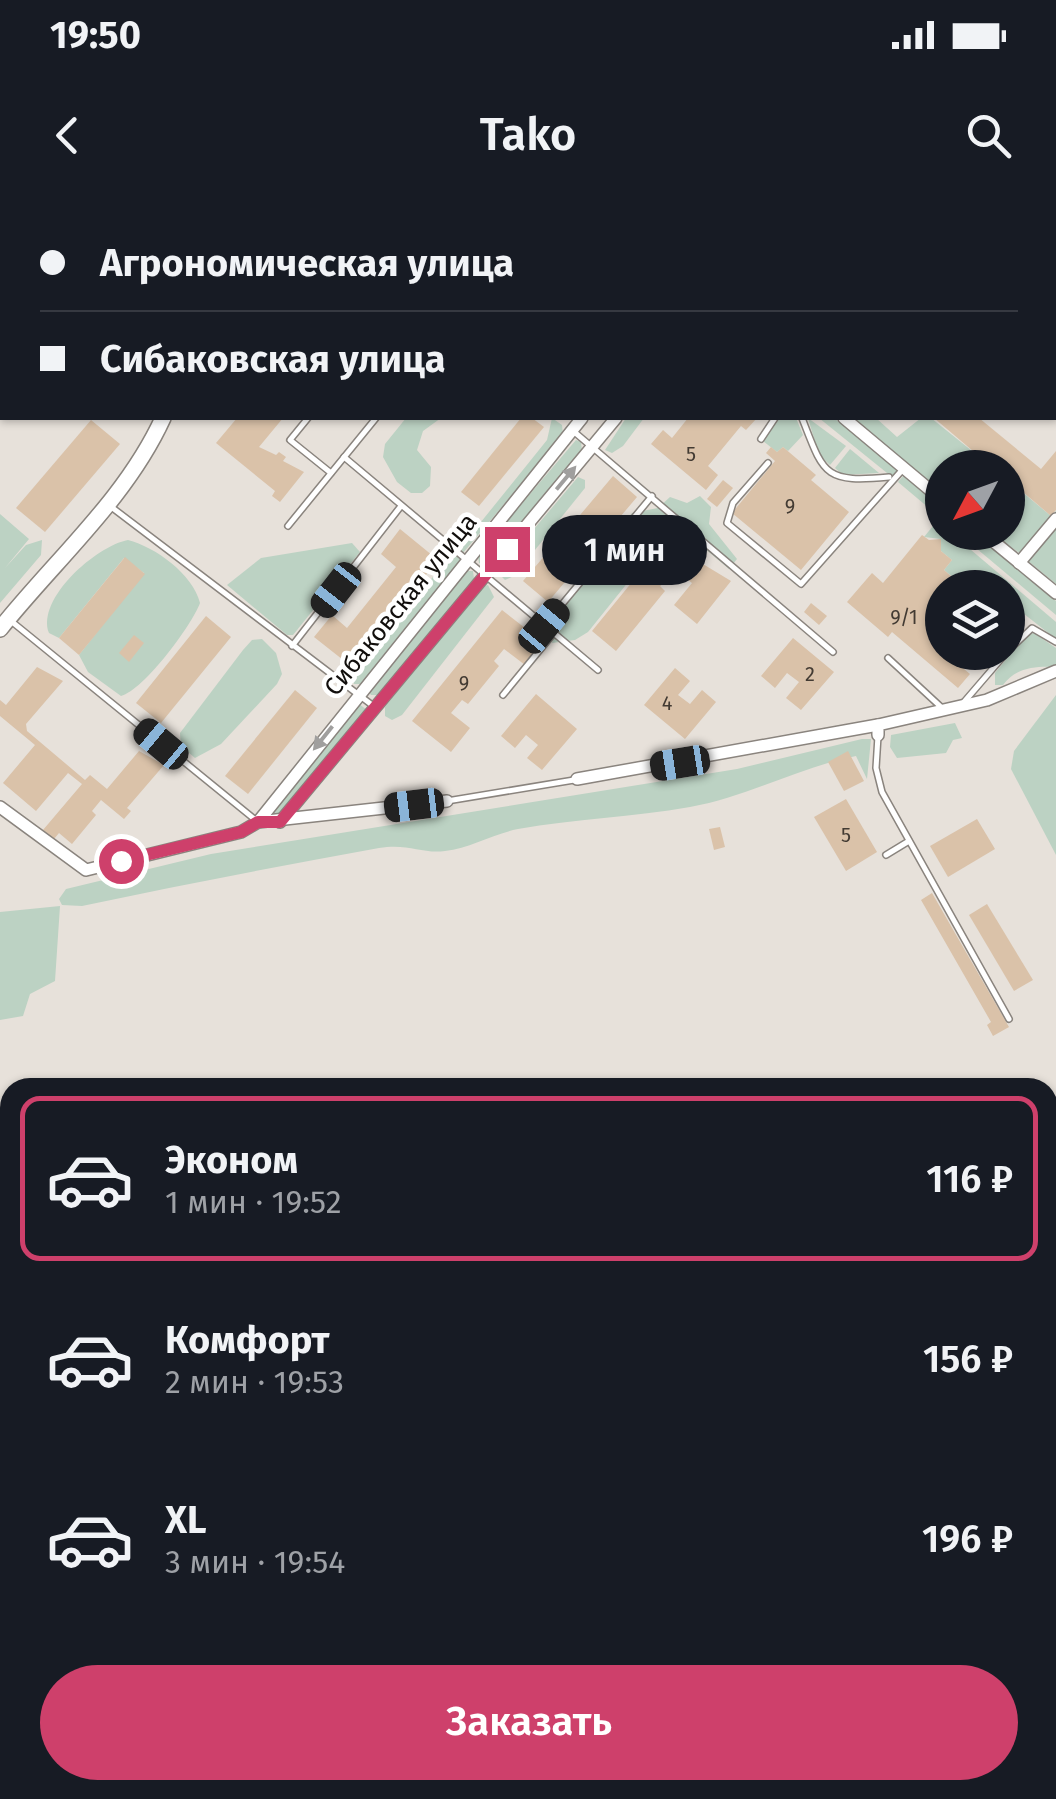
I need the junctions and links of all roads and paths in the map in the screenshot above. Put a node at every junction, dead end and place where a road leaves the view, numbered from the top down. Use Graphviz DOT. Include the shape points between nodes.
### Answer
graph roads {
  1 [pos="162,420"];
  2 [pos="306,420"];
  3 [pos="374,420"];
  4 [pos="580,420"];
  5 [pos="614,420"];
  6 [pos="774,420"];
  7 [pos="803,420"];
  8 [pos="846,420"];
  9 [pos="572,430"];
  10 [pos="761,439"];
  11 [pos="592,446"];
  12 [pos="344,457"];
  13 [pos="768,463"];
  14 [pos="904,468"];
  15 [pos="331,473"];
  16 [pos="889,478"];
  17 [pos="925,486"];
  18 [pos="652,496"];
  19 [pos="108,504"];
  20 [pos="401,506"];
  21 [pos="1056,519"];
  22 [pos="288,526"];
  23 [pos="1003,550"];
  24 [pos="469,560"];
  25 [pos="1019,563"];
  26 [pos="486,574"];
  27 [pos="1056,593"];
  28 [pos="4,624"];
  29 [pos="544,626"];
  30 [pos="553,634"];
  31 [pos="1025,635"];
  32 [pos="1056,642"];
  33 [pos="292,646"];
  34 [pos="833,652"];
  35 [pos="888,658"];
  36 [pos="598,670"];
  37 [pos="992,670"];
  38 [pos="1056,671"];
  39 [pos="358,695"];
  40 [pos="503,695"];
  41 [pos="962,705"];
  42 [pos="376,708"];
  43 [pos="943,708"];
  44 [pos="878,730"];
  45 [pos="577,779"];
  46 [pos="447,801"];
  47 [pos="0,807"];
  48 [pos="258,822"];
  49 [pos="280,822"];
  50 [pos="909,841"];
  51 [pos="886,855"];
  52 [pos="1009,1018"];
  1 -- 19 [label="street"];
  2 -- 15 [label="lane" via="290,440"];
  3 -- 12 [label="lane"];
  4 -- 9 [label="street, Сибаковская улица"];
  5 -- 11 [label="street, Сибаковская улица"];
  6 -- 10 [label="lane"];
  7 -- 16 [label="lane" via="828,473 852,480"];
  8 -- 14 [label="street"];
  9 -- 11 [label="lane"];
  9 -- 24 [label="street, Сибаковская улица"];
  11 -- 18 [label="lane"];
  26 -- 11 [label="street, Сибаковская улица, one-way"];
  12 -- 15 [label="lane"];
  12 -- 20 [label="lane"];
  13 -- 14 [label="lane" via="733,504 727,523 802,584"];
  14 -- 17 [label="street"];
  15 -- 22 [label="lane"];
  18 -- 29 [label="lane"];
  18 -- 34 [label="lane"];
  19 -- 28 [label="street"];
  19 -- 33 [label="lane"];
  20 -- 24 [label="lane"];
  20 -- 33 [label="lane"];
  21 -- 25 [label="street"];
  23 -- 25 [label="street"];
  24 -- 26 [label="lane"];
  24 -- 39 [label="street, Сибаковская улица"];
  25 -- 27 [label="street"];
  26 -- 29 [label="lane"];
  26 -- 42 [label="street, Сибаковская улица"];
  28 -- 48 [label="lane"];
  29 -- 30 [label="lane"];
  30 -- 36 [label="lane"];
  30 -- 40 [label="lane"];
  31 -- 32 [label="lane" via="1032,628"];
  33 -- 39 [label="lane"];
  35 -- 43 [label="lane"];
  37 -- 41 [label="lane"];
  38 -- 41 [label="street"];
  39 -- 42 [label="lane"];
  39 -- 48 [label="street, Сибаковская улица, one-way"];
  41 -- 43 [label="street"];
  42 -- 49 [label="street, Сибаковская улица"];
  43 -- 44 [label="street"];
  44 -- 45 [label="street"];
  44 -- 50 [label="lane" via="882,792"];
  45 -- 46 [label="lane"];
  46 -- 49 [label="street"];
  47 -- 48 [label="street" via="86,870 241,832"];
  48 -- 49 [label="street"];
  50 -- 51 [label="lane"];
  50 -- 52 [label="lane"];
}
